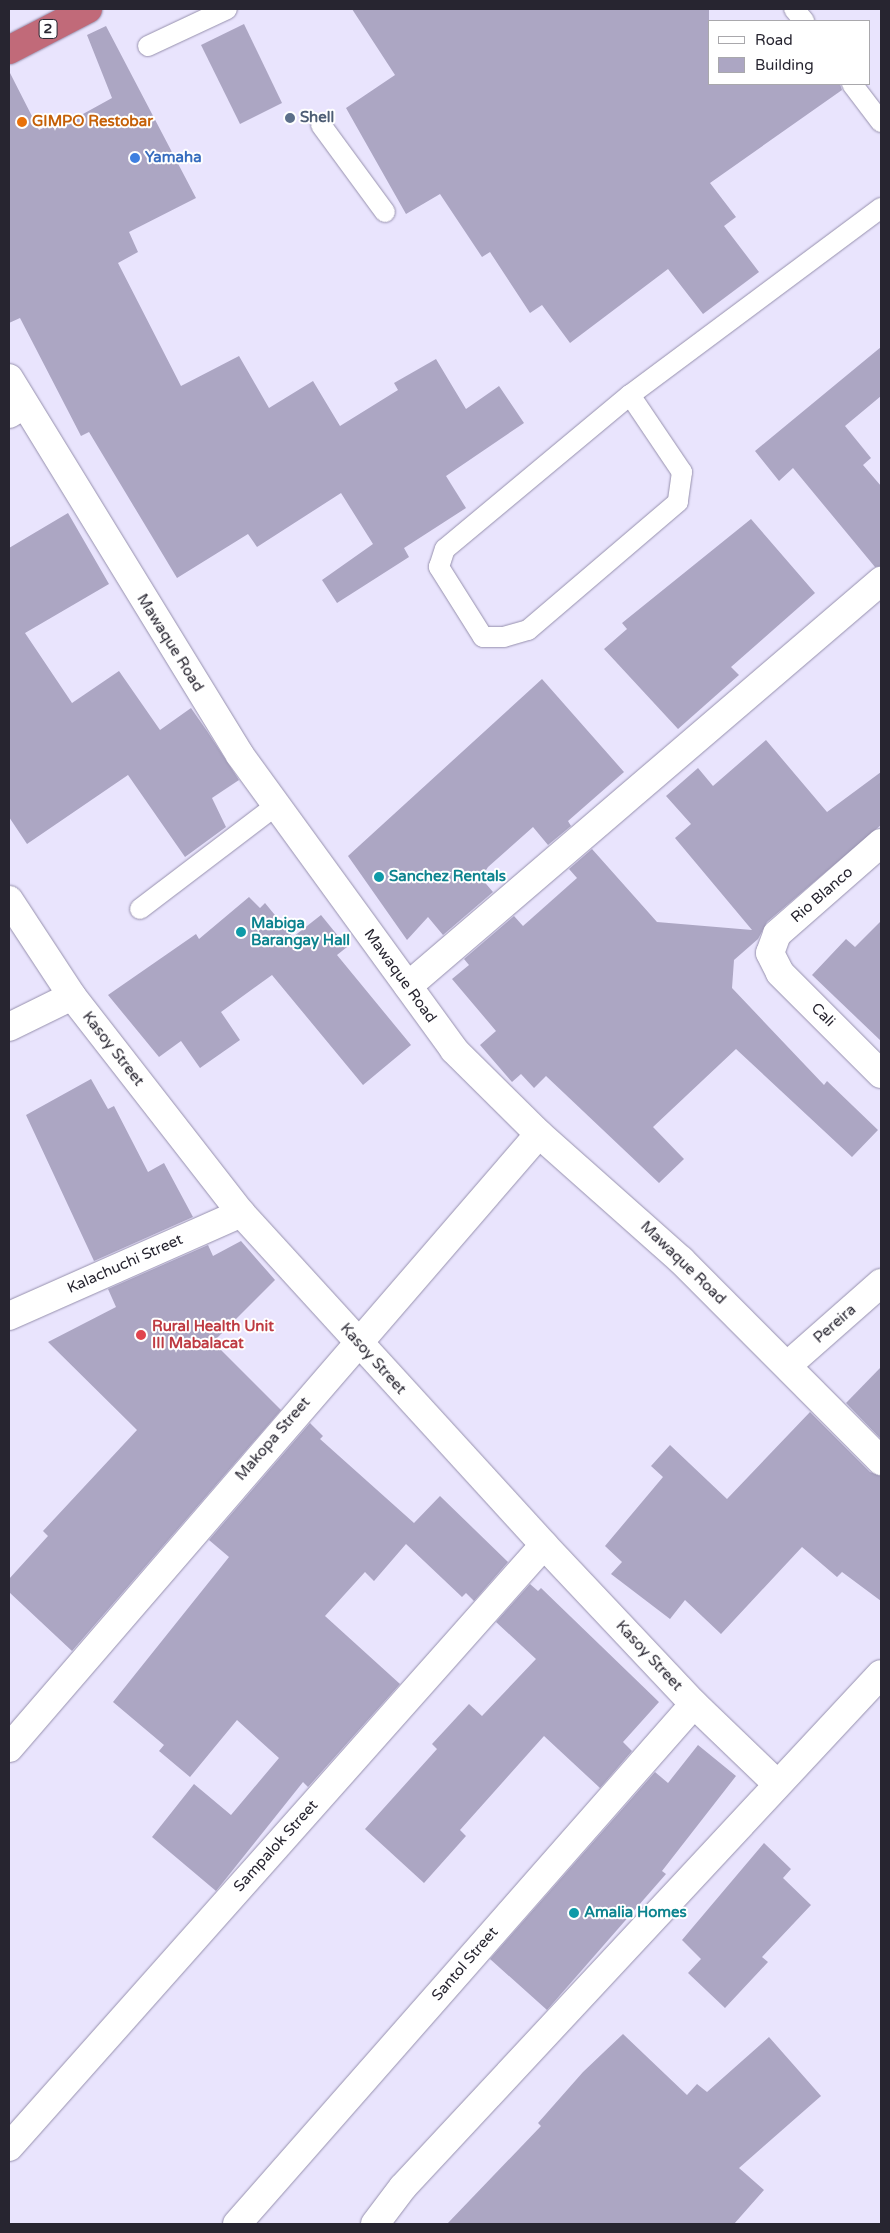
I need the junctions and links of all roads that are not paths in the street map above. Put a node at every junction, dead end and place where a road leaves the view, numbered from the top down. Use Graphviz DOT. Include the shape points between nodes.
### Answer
graph roads {
  1 [pos="88,9"];
  2 [pos="227,9"];
  3 [pos="794,9"];
  4 [pos="803,20"];
  5 [pos="148,46"];
  6 [pos="9,50"];
  7 [pos="853,85"];
  8 [pos="881,122"];
  9 [pos="321,125"];
  10 [pos="881,208"];
  11 [pos="385,212"];
  12 [pos="9,378"];
  13 [pos="630,395"];
  14 [pos="16,409"];
  15 [pos="881,581"];
  16 [pos="275,806"];
  17 [pos="881,843"];
  18 [pos="9,900"];
  19 [pos="140,909"];
  20 [pos="770,953"];
  21 [pos="408,986"];
  22 [pos="72,996"];
  23 [pos="9,1027"];
  24 [pos="881,1074"];
  25 [pos="539,1134"];
  26 [pos="241,1213"];
  27 [pos="881,1283"];
  28 [pos="9,1316"];
  29 [pos="357,1341"];
  30 [pos="788,1365"];
  31 [pos="881,1461"];
  32 [pos="544,1544"];
  33 [pos="881,1674"];
  34 [pos="694,1704"];
  35 [pos="9,1748"];
  36 [pos="777,1784"];
  37 [pos="9,2147"];
  38 [pos="237,2224"];
  39 [pos="375,2224"];
  1 -- 6 [label="highway, 2"];
  2 -- 5 [label="lane"];
  3 -- 4 [label="lane"];
  7 -- 8 [label="lane"];
  9 -- 11 [label="lane"];
  10 -- 13 [label="lane"];
  12 -- 14 [label="street, Mawaque Road"];
  13 -- 13 [label="lane" via="445,549 439,567 483,637 504,637 528,630 678,502 682,472"];
  14 -- 16 [label="street, Mawaque Road"];
  15 -- 21 [label="street"];
  16 -- 19 [label="lane"];
  16 -- 21 [label="street, Mawaque Road"];
  17 -- 20 [label="street, Rio Blanco" via="777,934"];
  18 -- 22 [label="street, Kasoy Street"];
  20 -- 24 [label="street, Cali" via="780,973"];
  21 -- 25 [label="street, Mawaque Road" via="454,1050"];
  22 -- 23 [label="street"];
  22 -- 26 [label="street, Kasoy Street"];
  25 -- 29 [label="street, Makopa Street"];
  25 -- 30 [label="street, Mawaque Road" via="645,1227"];
  26 -- 28 [label="street, Kalachuchi Street"];
  26 -- 29 [label="street, Kasoy Street"];
  27 -- 30 [label="street, Pereira"];
  29 -- 32 [label="street, Kasoy Street"];
  29 -- 35 [label="street, Makopa Street"];
  30 -- 31 [label="street, Mawaque Road"];
  32 -- 34 [label="street, Kasoy Street"];
  32 -- 37 [label="street, Sampalok Street"];
  33 -- 36 [label="street"];
  34 -- 36 [label="street, Kasoy Street"];
  34 -- 38 [label="street, Santol Street"];
  36 -- 39 [label="street" via="403,2187"];
}
